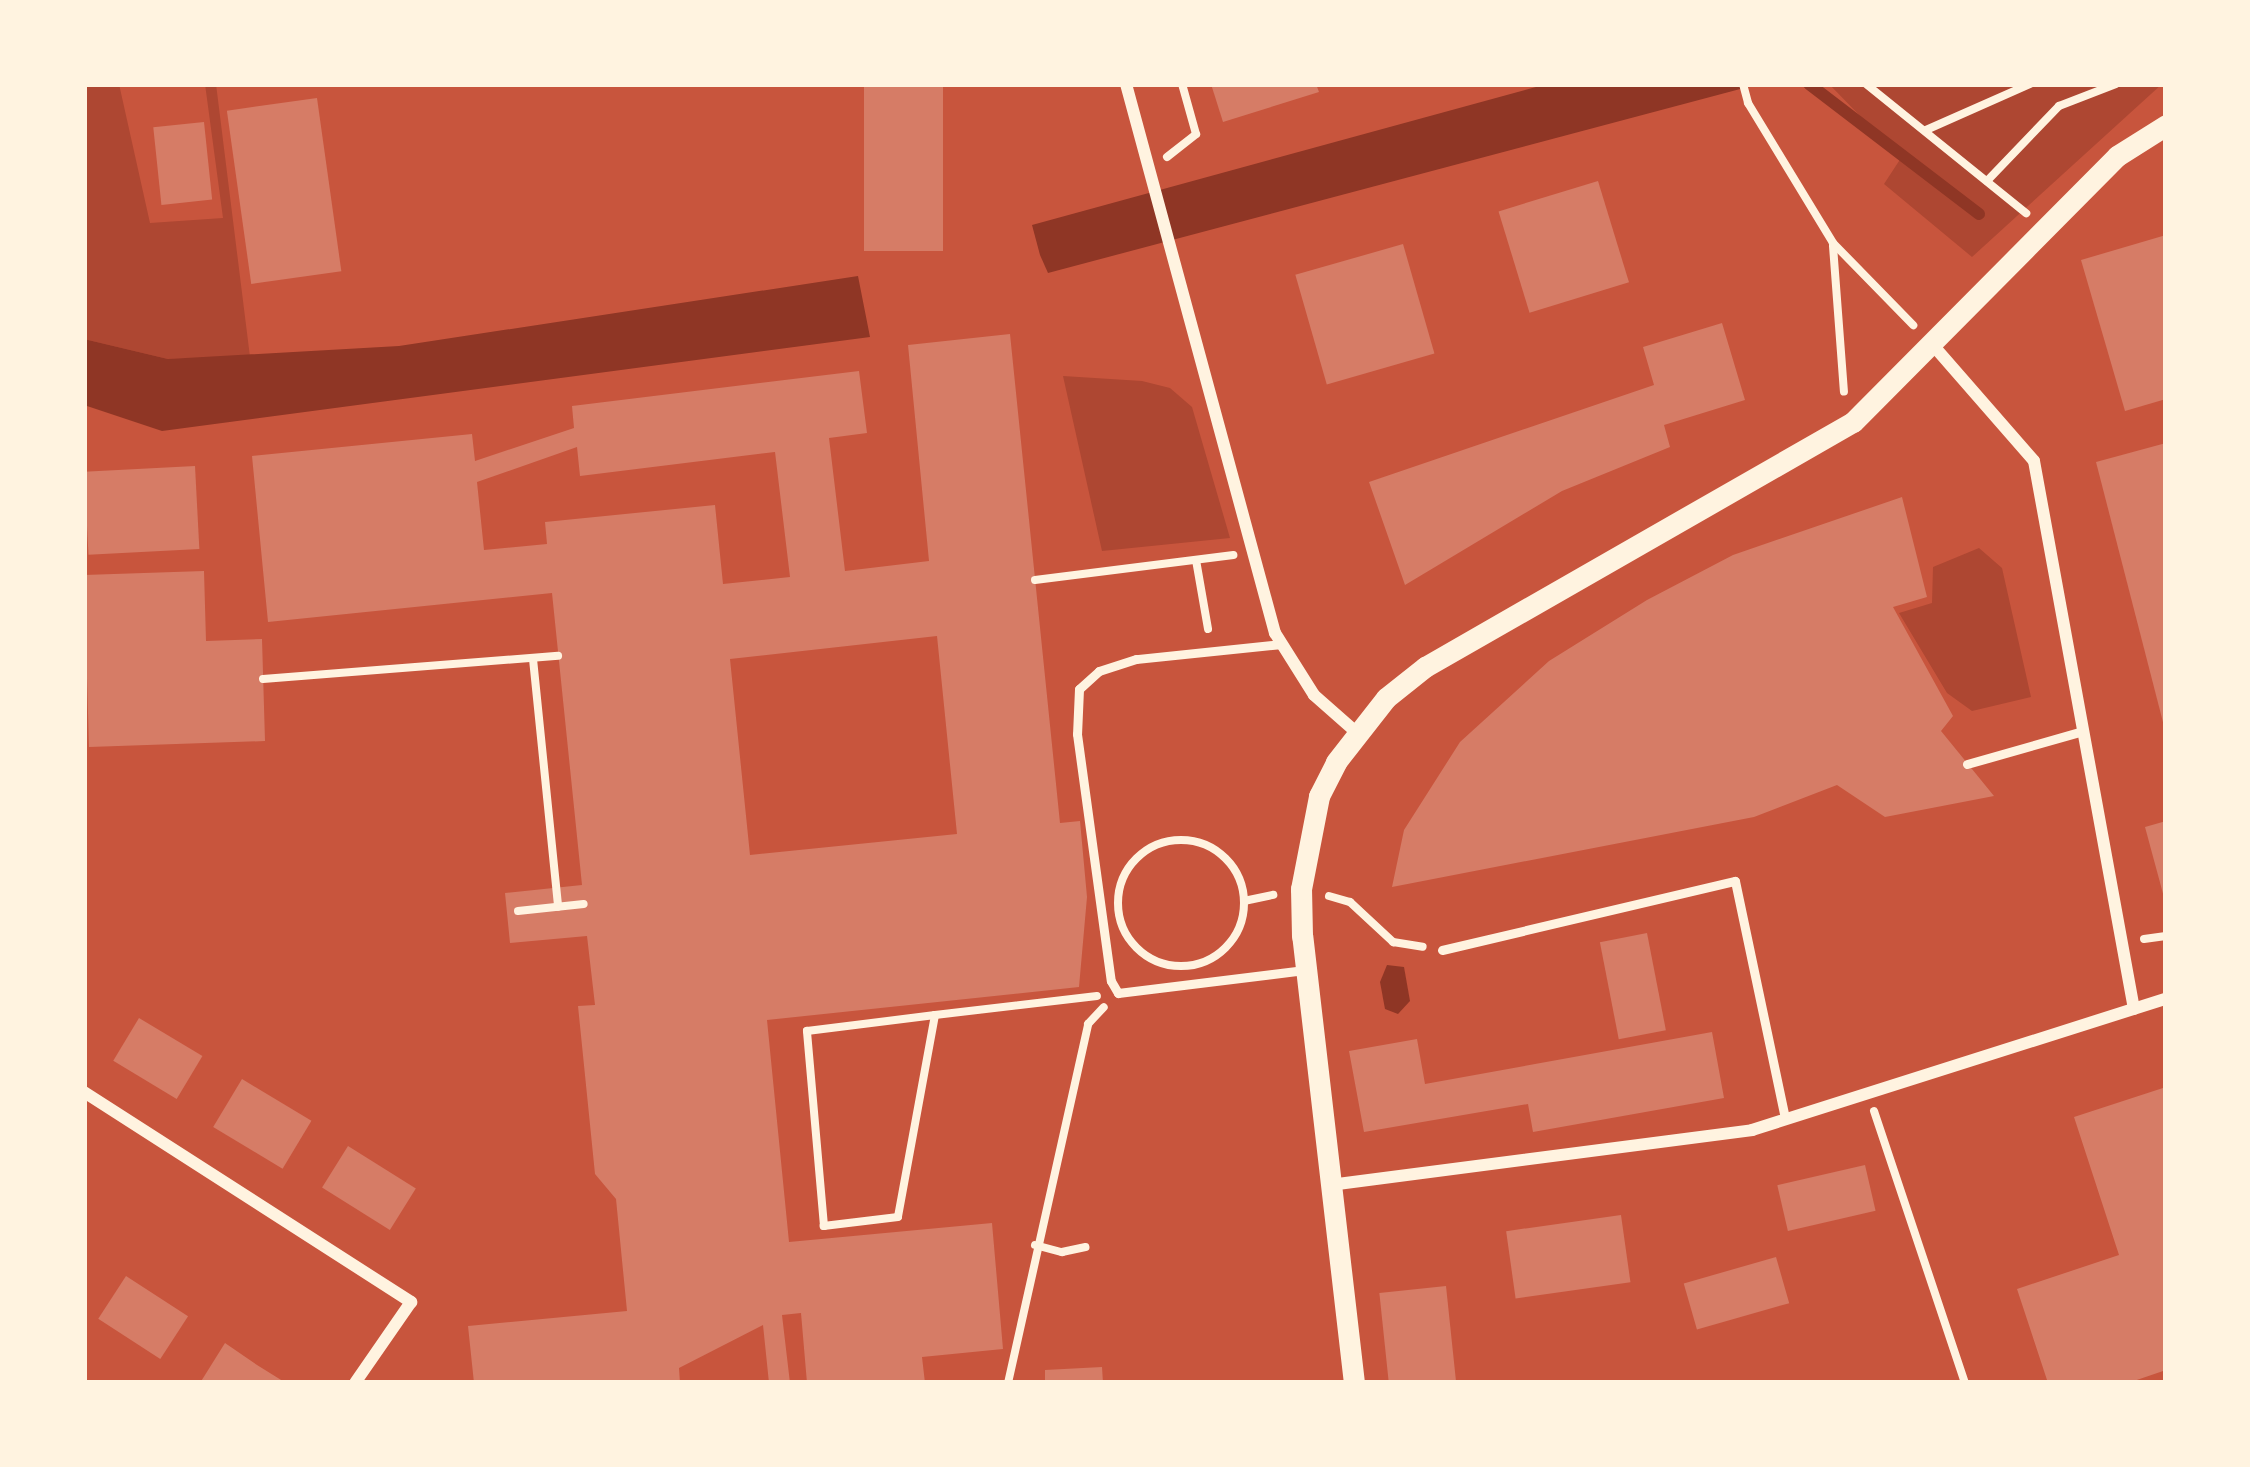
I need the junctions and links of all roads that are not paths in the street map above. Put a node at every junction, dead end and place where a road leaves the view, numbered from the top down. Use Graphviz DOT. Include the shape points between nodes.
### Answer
graph roads {
  1 [pos="1126,84"];
  2 [pos="2166,125"];
  3 [pos="1931,344"];
  4 [pos="1282,644"];
  5 [pos="2083,731"];
  6 [pos="1356,732"];
  7 [pos="1967,764"];
  8 [pos="1442,950"];
  9 [pos="1305,970"];
  10 [pos="2166,999"];
  11 [pos="2134,1009"];
  12 [pos="84,1092"];
  13 [pos="1785,1119"];
  14 [pos="1330,1185"];
  15 [pos="355,1383"];
  16 [pos="1354,1383"];
  1 -- 4 [label="street"];
  2 -- 3 [label="street" via="2117,156"];
  3 -- 5 [label="street" via="2034,461"];
  3 -- 6 [label="street" via="1853,422 1425,667"];
  4 -- 6 [label="street" via="1313,695"];
  4 -- 9 [label="lane" via="1136,659 1099,671 1079,689 1077,734 1118,993"];
  5 -- 7 [label="lane"];
  5 -- 11 [label="street"];
  6 -- 9 [label="street" via="1319,796 1301,889"];
  8 -- 13 [label="lane" via="1735,881"];
  9 -- 14 [label="street"];
  10 -- 11 [label="street"];
  11 -- 13 [label="street"];
  12 -- 15 [label="street" via="411,1301"];
  13 -- 14 [label="street" via="1752,1130"];
  14 -- 16 [label="street"];
}
